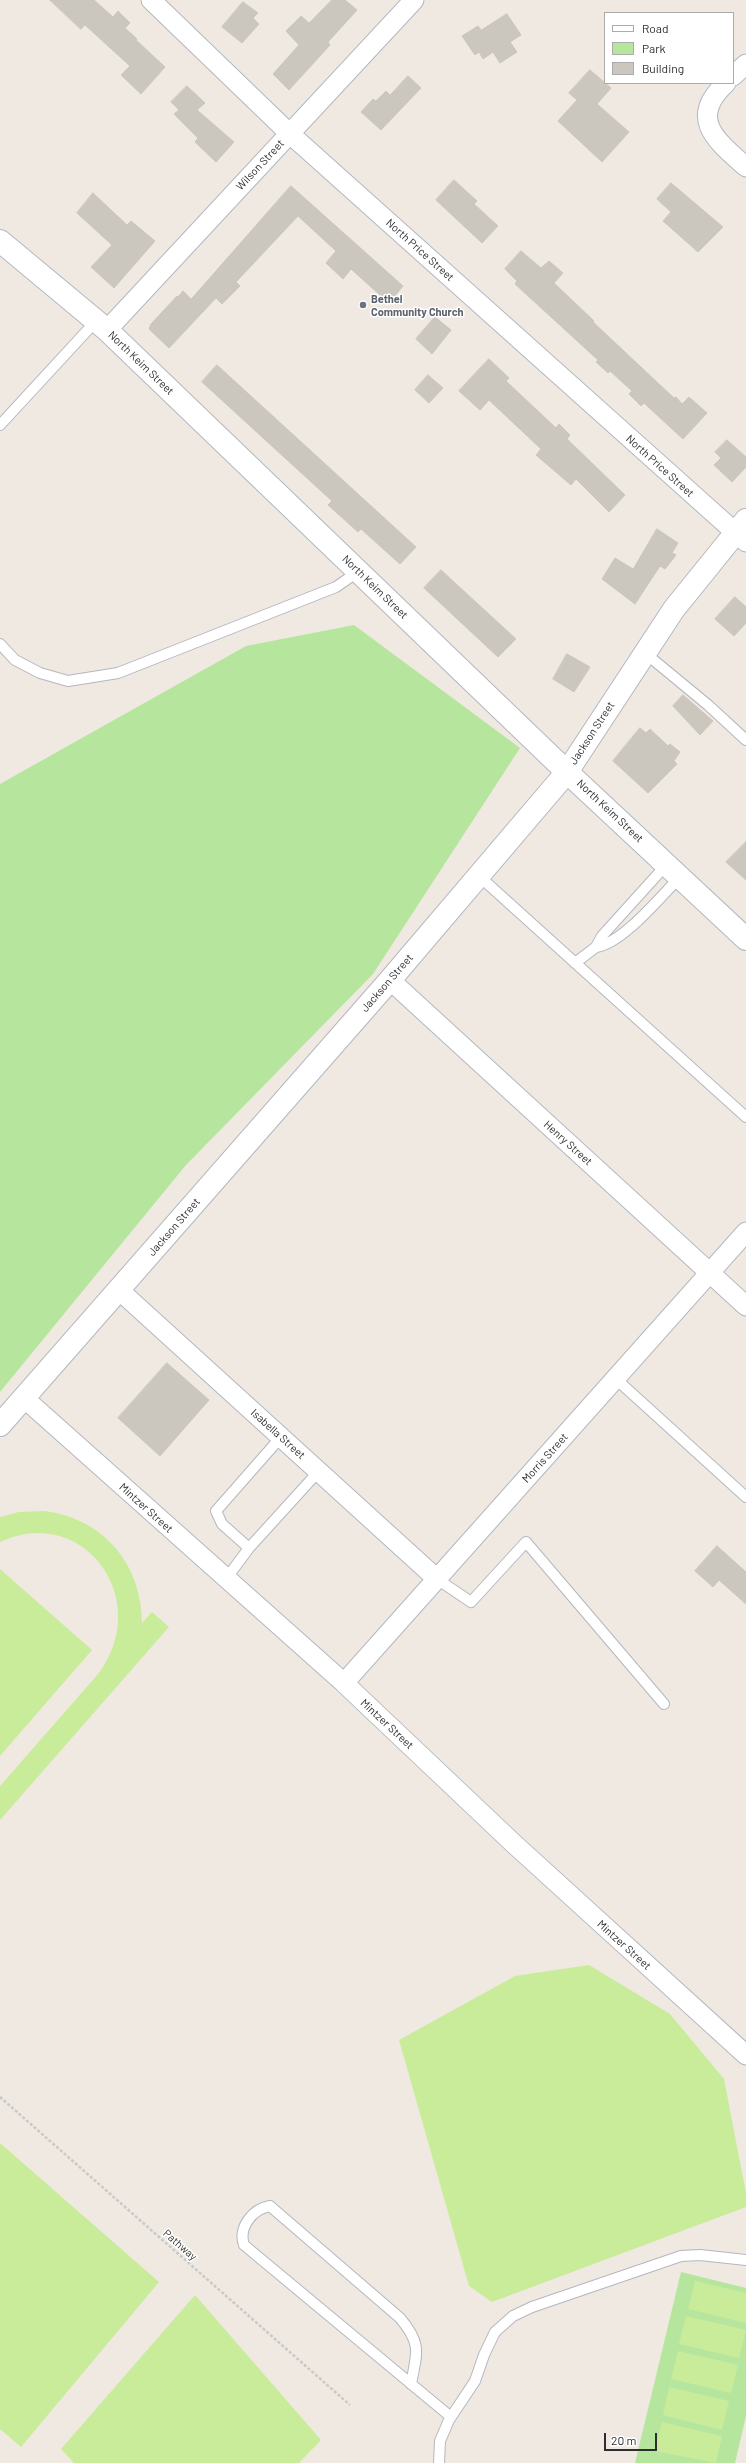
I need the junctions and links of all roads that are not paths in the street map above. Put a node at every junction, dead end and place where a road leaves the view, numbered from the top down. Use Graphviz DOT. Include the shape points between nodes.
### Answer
graph roads {
  1 [pos="151,0"];
  2 [pos="414,0"];
  3 [pos="746,64"];
  4 [pos="734,75"];
  5 [pos="725,84"];
  6 [pos="289,133"];
  7 [pos="746,167"];
  8 [pos="0,241"];
  9 [pos="102,326"];
  10 [pos="0,425"];
  11 [pos="742,532"];
  12 [pos="359,571"];
  13 [pos="0,644"];
  14 [pos="645,652"];
  15 [pos="746,740"];
  16 [pos="567,772"];
  17 [pos="674,870"];
  18 [pos="479,876"];
  19 [pos="746,939"];
  20 [pos="596,947"];
  21 [pos="575,963"];
  22 [pos="390,980"];
  23 [pos="746,1117"];
  24 [pos="746,1232"];
  25 [pos="711,1273"];
  26 [pos="119,1290"];
  27 [pos="746,1306"];
  28 [pos="616,1379"];
  29 [pos="24,1398"];
  30 [pos="0,1425"];
  31 [pos="281,1437"];
  32 [pos="319,1471"];
  33 [pos="746,1497"];
  34 [pos="249,1548"];
  35 [pos="226,1579"];
  36 [pos="437,1579"];
  37 [pos="344,1683"];
  38 [pos="664,1704"];
  39 [pos="746,2055"];
  40 [pos="746,2260"];
  41 [pos="411,2384"];
  42 [pos="451,2416"];
  43 [pos="439,2463"];
  1 -- 6 [label="street, North Price Street"];
  2 -- 6 [label="street, Wilson Street"];
  3 -- 4 [label="street"];
  5 -- 7 [label="street" via="716,92 708,108 708,125 716,140"];
  6 -- 9 [label="street, Wilson Street"];
  6 -- 11 [label="street, North Price Street"];
  8 -- 9 [label="street, North Keim Street"];
  9 -- 10 [label="lane"];
  9 -- 12 [label="street, North Keim Street"];
  11 -- 14 [label="street, Jackson Street" via="674,609"];
  12 -- 13 [label="lane" via="336,587 118,673 68,681 40,673 15,660"];
  12 -- 16 [label="street, North Keim Street"];
  14 -- 15 [label="lane"];
  14 -- 16 [label="street, Jackson Street"];
  16 -- 17 [label="street, North Keim Street"];
  16 -- 18 [label="street, Jackson Street"];
  17 -- 19 [label="street, North Keim Street"];
  17 -- 20 [label="lane" via="602,936"];
  17 -- 20 [label="lane" via="619,938 606,946"];
  18 -- 21 [label="lane"];
  18 -- 22 [label="street, Jackson Street"];
  20 -- 21 [label="lane"];
  21 -- 23 [label="lane"];
  22 -- 25 [label="street, Henry Street"];
  22 -- 26 [label="street, Jackson Street"];
  24 -- 25 [label="street, Morris Street"];
  25 -- 27 [label="street, Henry Street"];
  25 -- 28 [label="street, Morris Street"];
  26 -- 29 [label="street, Jackson Street"];
  26 -- 31 [label="street, Isabella Street"];
  28 -- 33 [label="lane"];
  28 -- 36 [label="street, Morris Street"];
  29 -- 30 [label="street, Jackson Street"];
  29 -- 35 [label="street, Mintzer Street"];
  31 -- 32 [label="street, Isabella Street"];
  31 -- 34 [label="lane" via="216,1511 222,1524"];
  32 -- 34 [label="lane"];
  32 -- 36 [label="street, Isabella Street"];
  34 -- 35 [label="lane"];
  35 -- 37 [label="street, Mintzer Street"];
  36 -- 37 [label="street, Morris Street"];
  36 -- 38 [label="lane" via="471,1602 526,1542"];
  37 -- 39 [label="street, Mintzer Street" via="513,1843"];
  40 -- 42 [label="lane" via="700,2255 681,2256 532,2307 513,2316 495,2332 475,2382"];
  41 -- 41 [label="lane" via="244,2245 241,2236 244,2225 263,2207 270,2206 400,2318 413,2333 417,2351"];
  41 -- 42 [label="lane"];
  42 -- 43 [label="lane" via="440,2441"];
}
